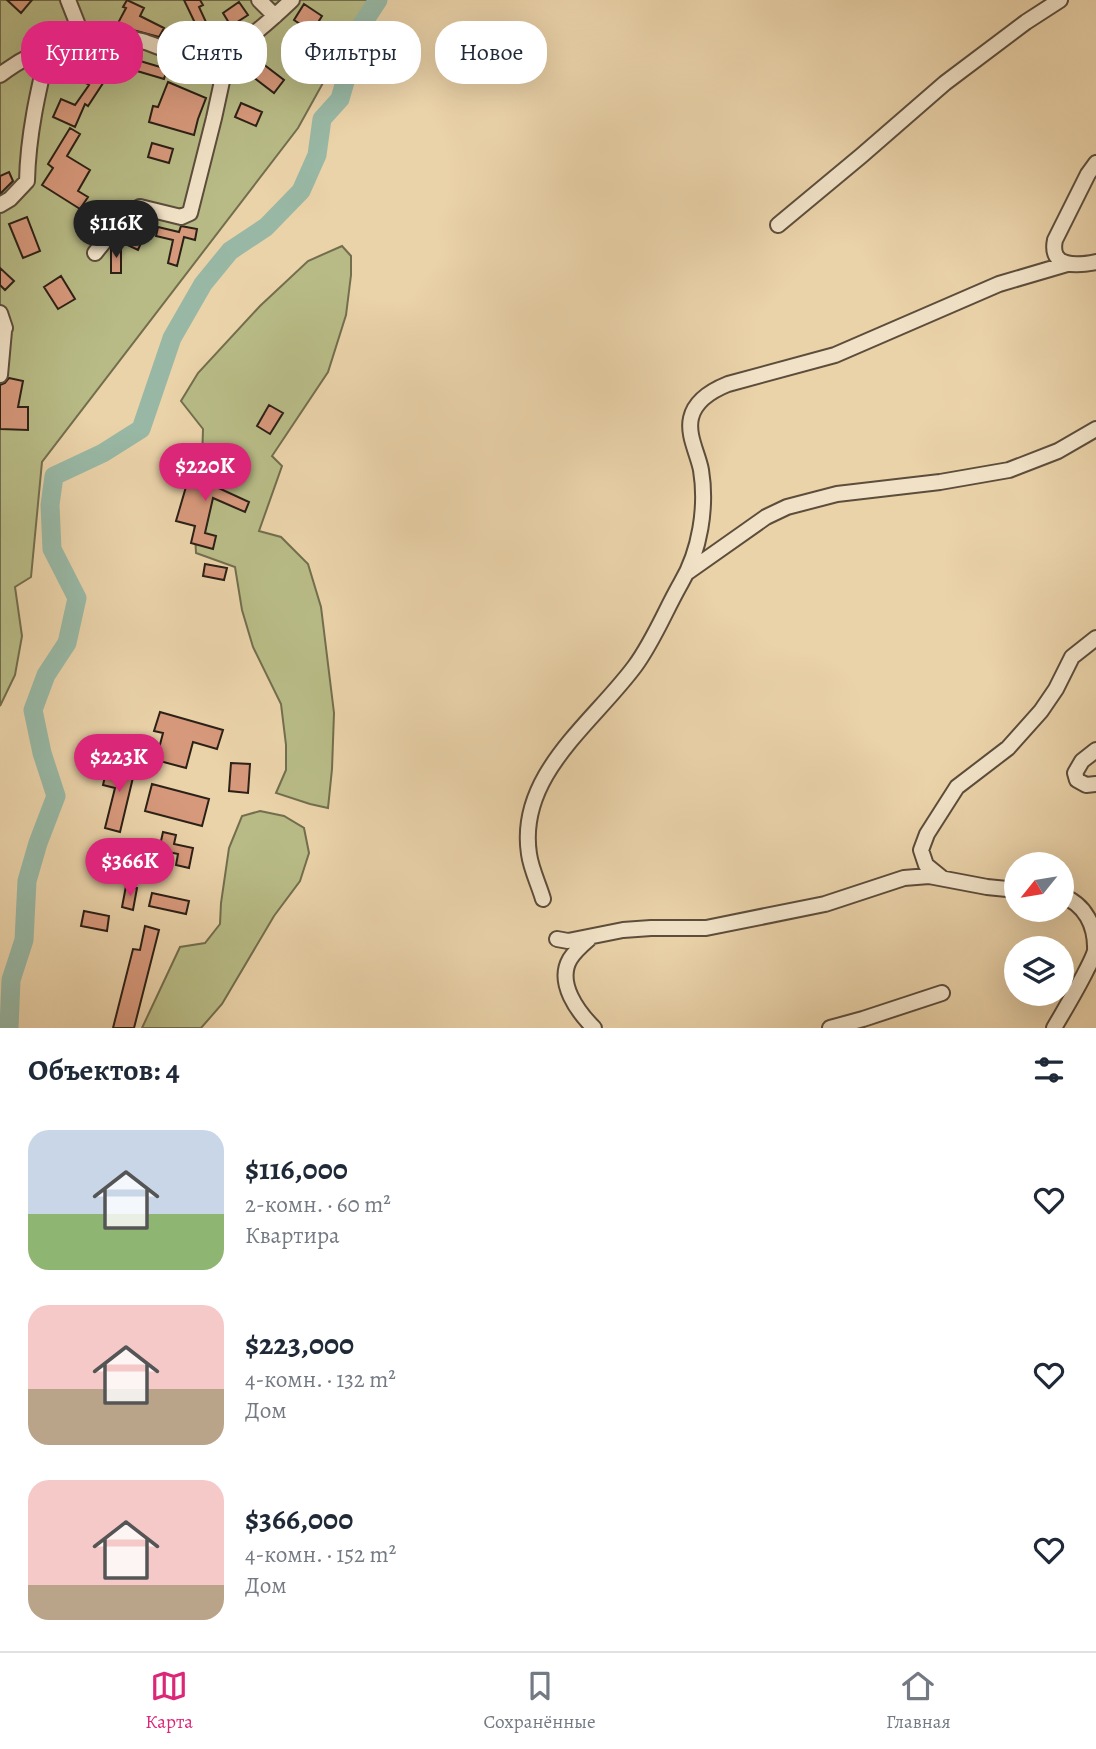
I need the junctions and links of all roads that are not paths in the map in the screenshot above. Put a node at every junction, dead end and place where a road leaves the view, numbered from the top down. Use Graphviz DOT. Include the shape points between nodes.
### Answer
graph roads {
  1 [pos="68,0"];
  2 [pos="259,0"];
  3 [pos="292,0"];
  4 [pos="1060,0"];
  5 [pos="275,16"];
  6 [pos="76,21"];
  7 [pos="267,23"];
  8 [pos="21,63"];
  9 [pos="0,75"];
  10 [pos="40,84"];
  11 [pos="222,84"];
  12 [pos="1096,163"];
  13 [pos="0,205"];
  14 [pos="778,225"];
  15 [pos="95,253"];
  16 [pos="1096,262"];
  17 [pos="1067,264"];
  18 [pos="0,313"];
  19 [pos="2,333"];
  20 [pos="0,375"];
  21 [pos="1096,429"];
  22 [pos="687,573"];
  23 [pos="1096,638"];
  24 [pos="1096,750"];
  25 [pos="1096,784"];
  26 [pos="943,878"];
  27 [pos="1004,889"];
  28 [pos="543,899"];
  29 [pos="1074,900"];
  30 [pos="590,938"];
  31 [pos="557,939"];
  32 [pos="942,993"];
  33 [pos="594,1028"];
  34 [pos="830,1028"];
  35 [pos="1054,1028"];
  1 -- 6 [label="street"];
  2 -- 5 [label="street"];
  3 -- 5 [label="street"];
  4 -- 14 [label="street" via="945,83"];
  5 -- 7 [label="street"];
  8 -- 9 [label="street"];
  10 -- 13 [label="street" via="27,181"];
  11 -- 15 [label="street" via="190,213 181,217 140,207 124,217"];
  12 -- 17 [label="street" via="1055,240 1054,255"];
  16 -- 17 [label="street"];
  17 -- 22 [label="street" via="999,284 835,355 712,391 691,418 703,509"];
  18 -- 19 [label="street"];
  19 -- 20 [label="street"];
  21 -- 22 [label="street" via="1058,451 1009,470 837,494 787,508 766,517"];
  22 -- 28 [label="street" via="651,643 553,762 539,789 527,832 529,856"];
  23 -- 26 [label="street" via="1072,657 1041,711 1008,748 957,787 927,834 921,850 926,865"];
  24 -- 25 [label="street" via="1075,772 1077,780"];
  26 -- 27 [label="street"];
  26 -- 30 [label="street" via="904,878 825,904 706,928 623,930"];
  29 -- 35 [label="street" via="1096,930 1095,951"];
  30 -- 31 [label="street"];
  30 -- 33 [label="street" via="568,961 566,981 571,998"];
  32 -- 34 [label="street"];
}
